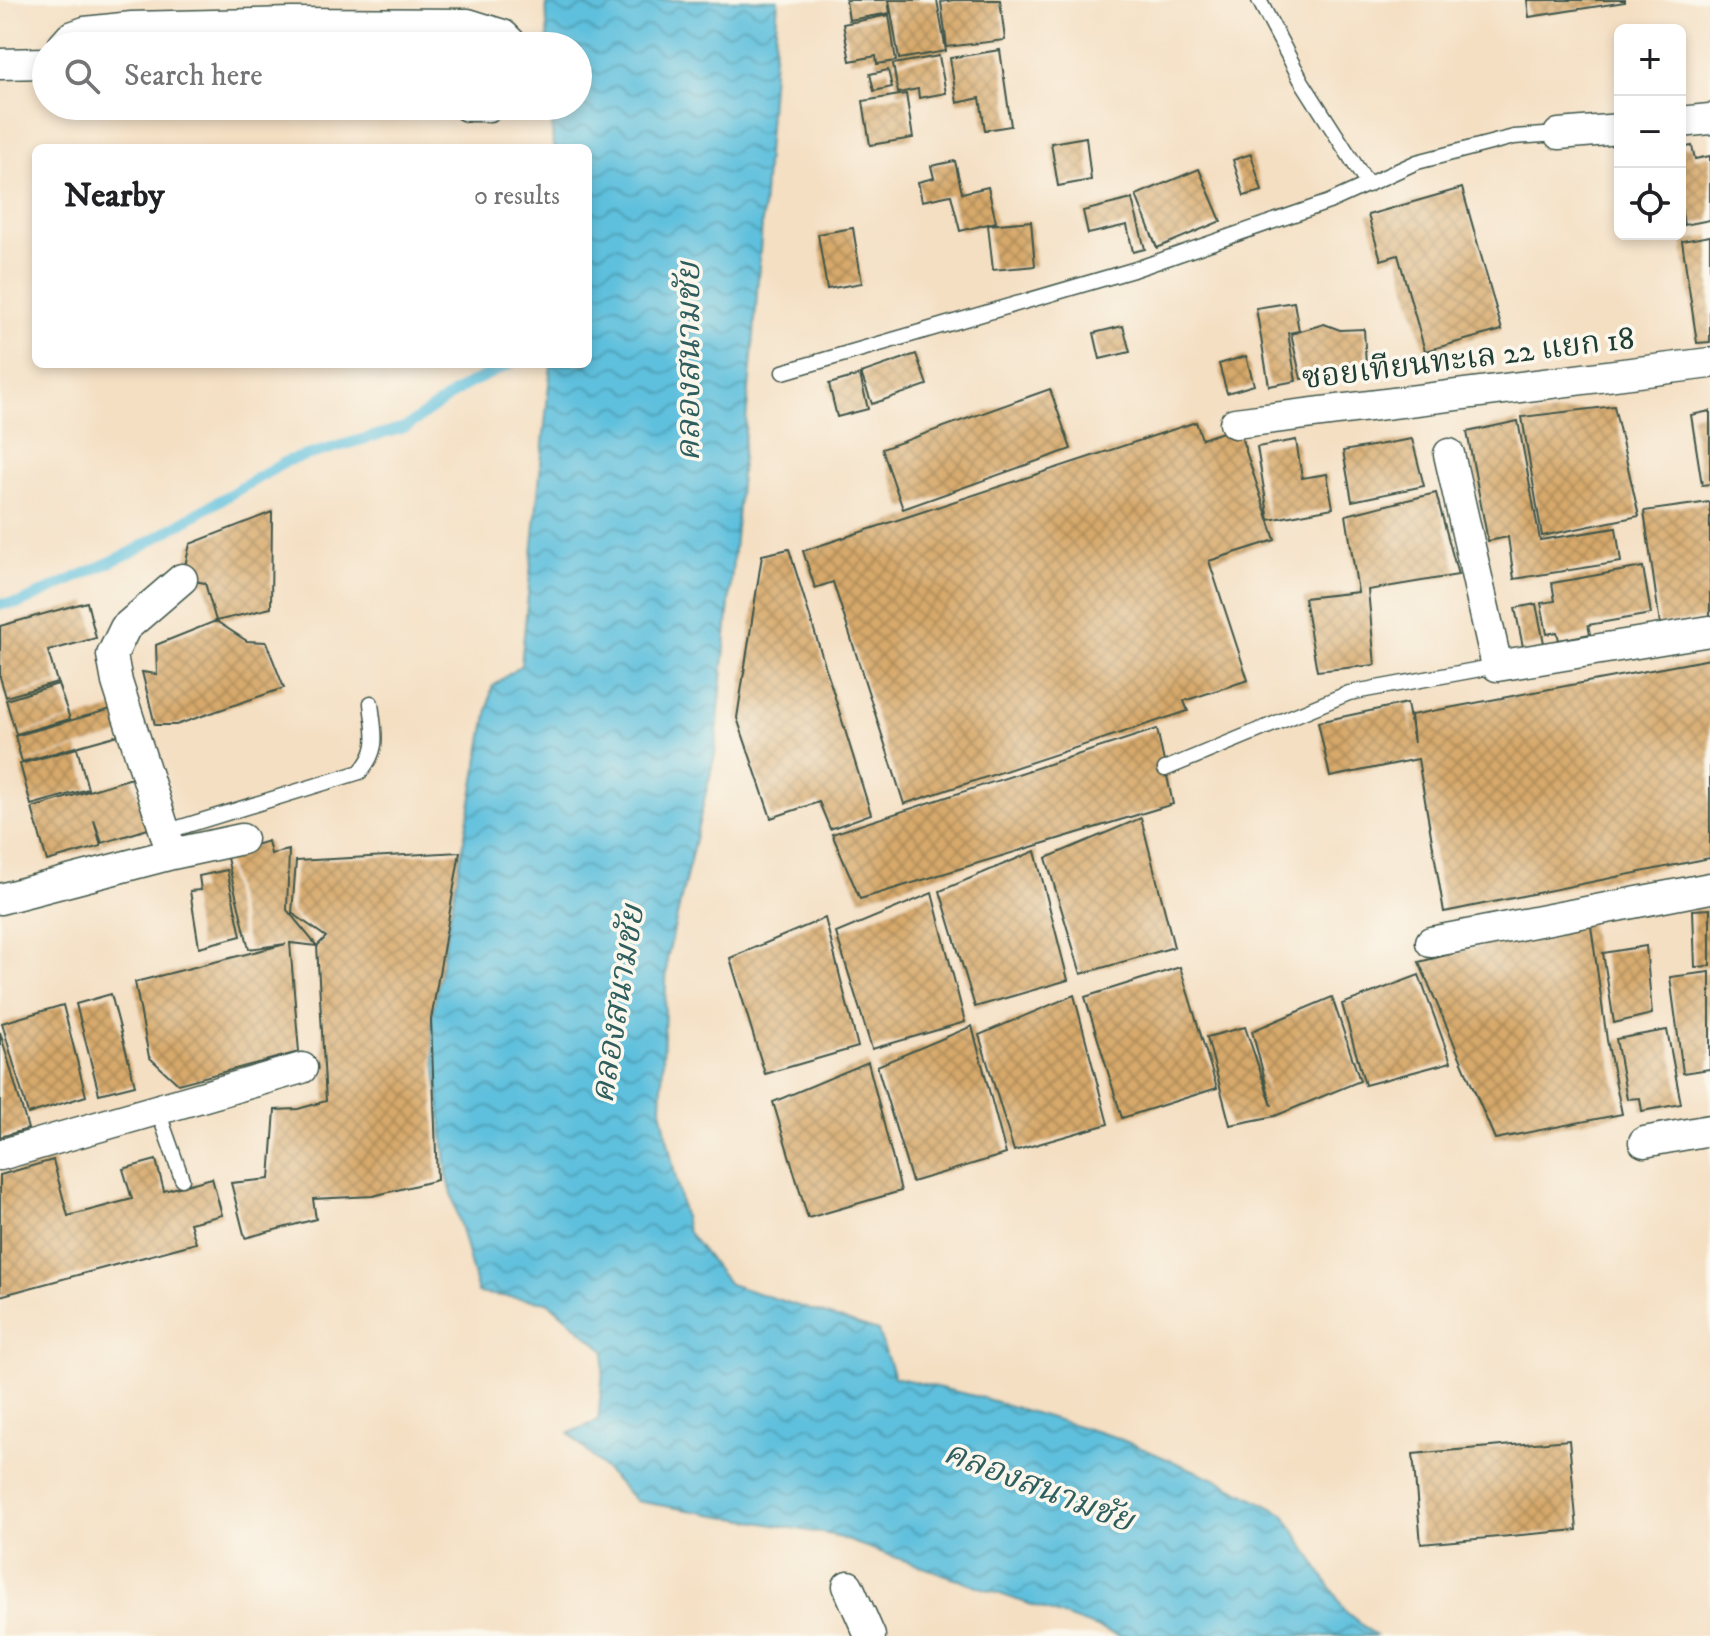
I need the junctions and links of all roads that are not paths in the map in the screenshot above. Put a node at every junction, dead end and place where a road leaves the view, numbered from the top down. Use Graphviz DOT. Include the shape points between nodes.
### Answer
graph roads {
  1 [pos="1259,0"];
  2 [pos="85,32"];
  3 [pos="493,32"];
  4 [pos="32,63"];
  5 [pos="0,64"];
  6 [pos="1710,119"];
  7 [pos="1686,121"];
  8 [pos="1614,129"];
  9 [pos="1559,134"];
  10 [pos="1368,185"];
  11 [pos="1710,363"];
  12 [pos="783,372"];
  13 [pos="1235,423"];
  14 [pos="1449,454"];
  15 [pos="182,579"];
  16 [pos="1710,631"];
  17 [pos="1497,666"];
  18 [pos="371,703"];
  19 [pos="1165,769"];
  20 [pos="242,839"];
  21 [pos="169,843"];
  22 [pos="1710,888"];
  23 [pos="0,899"];
  24 [pos="1431,942"];
  25 [pos="302,1068"];
  26 [pos="158,1111"];
  27 [pos="1710,1130"];
  28 [pos="1644,1142"];
  29 [pos="0,1155"];
  30 [pos="182,1179"];
  31 [pos="848,1586"];
  32 [pos="870,1636"];
  1 -- 10 [label="lane" via="1301,80"];
  2 -- 3 [label="street" via="292,23 468,24"];
  4 -- 5 [label="street"];
  6 -- 7 [label="street"];
  8 -- 9 [label="street"];
  9 -- 10 [label="lane" via="1514,137 1431,159"];
  10 -- 12 [label="lane" via="1133,270"];
  11 -- 13 [label="street, ซอยเทียนทะเล 22 แยก 18"];
  14 -- 17 [label="street"];
  15 -- 21 [label="street" via="125,628 112,655"];
  16 -- 17 [label="street"];
  17 -- 19 [label="lane" via="1349,693"];
  18 -- 21 [label="lane" via="375,741 372,758 360,772"];
  20 -- 21 [label="street"];
  21 -- 23 [label="street"];
  22 -- 24 [label="street"];
  25 -- 26 [label="street"];
  26 -- 29 [label="street"];
  26 -- 30 [label="lane"];
  27 -- 28 [label="street"];
  31 -- 32 [label="street"];
}
